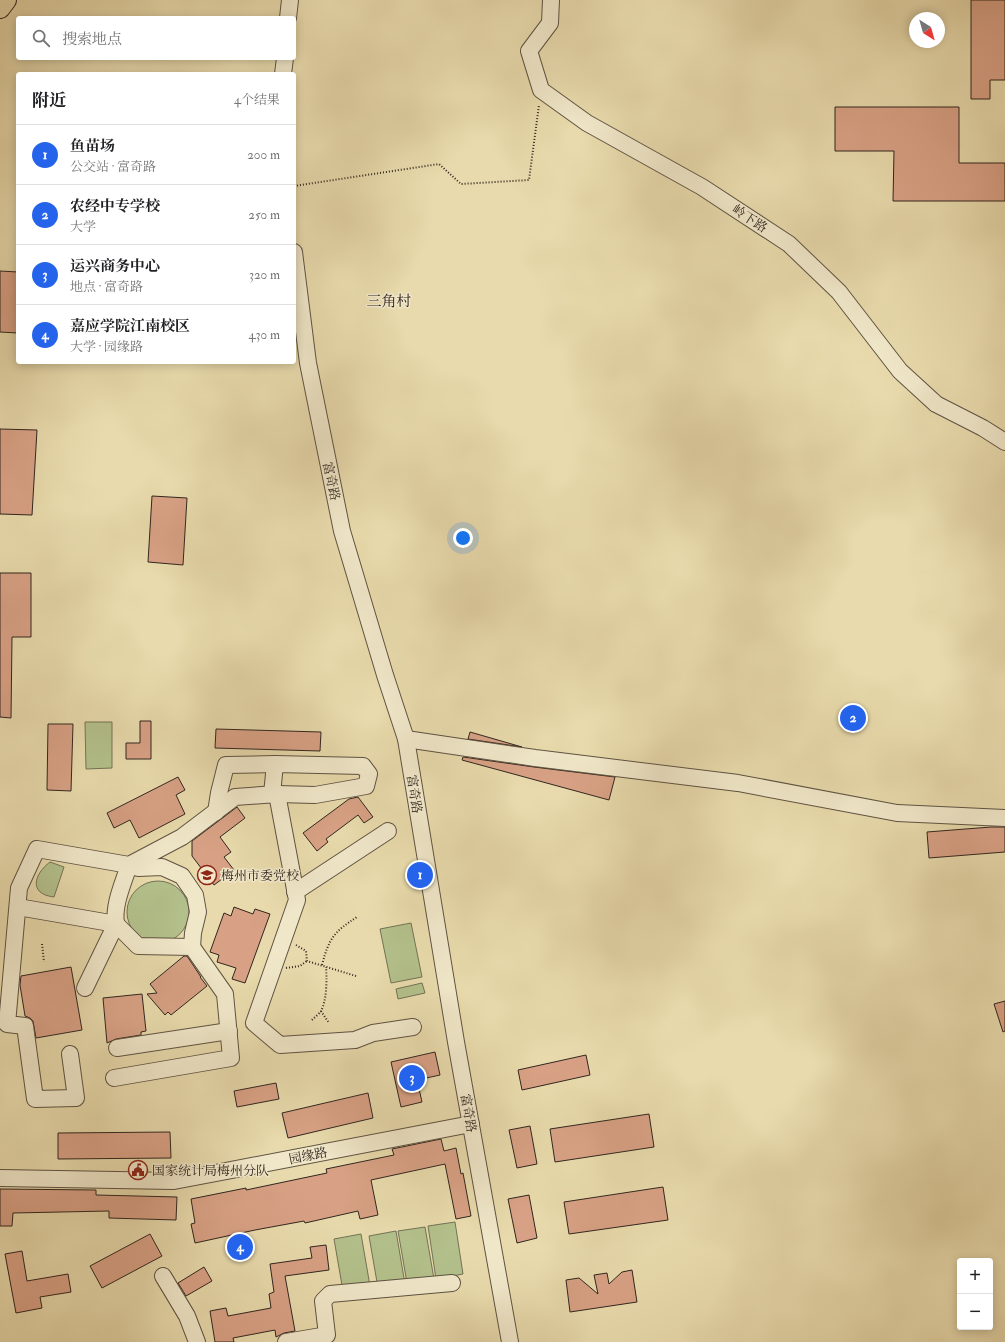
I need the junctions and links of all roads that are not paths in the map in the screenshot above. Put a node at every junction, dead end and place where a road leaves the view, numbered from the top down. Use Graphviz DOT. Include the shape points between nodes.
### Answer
graph roads {
  1 [pos="6,0"];
  2 [pos="290,0"];
  3 [pos="551,0"];
  4 [pos="0,8"];
  5 [pos="288,16"];
  6 [pos="285,60"];
  7 [pos="284,72"];
  8 [pos="296,268"];
  9 [pos="1005,442"];
  10 [pos="406,739"];
  11 [pos="275,764"];
  12 [pos="275,794"];
  13 [pos="216,812"];
  14 [pos="1005,818"];
  15 [pos="388,831"];
  16 [pos="130,865"];
  17 [pos="295,892"];
  18 [pos="18,907"];
  19 [pos="116,924"];
  20 [pos="192,947"];
  21 [pos="85,988"];
  22 [pos="413,1027"];
  23 [pos="230,1031"];
  24 [pos="117,1048"];
  25 [pos="70,1054"];
  26 [pos="114,1078"];
  27 [pos="471,1124"];
  28 [pos="0,1178"];
  29 [pos="163,1276"];
  30 [pos="452,1283"];
  31 [pos="197,1342"];
  32 [pos="286,1342"];
  33 [pos="510,1342"];
  1 -- 4 [label="main road"];
  2 -- 5 [label="street"];
  3 -- 9 [label="street, 岭下路" via="550,23 530,52 541,90 587,123 702,187 789,244 838,292 900,371 936,404"];
  6 -- 7 [label="street"];
  8 -- 10 [label="street, 富奇路" via="308,363 342,531 384,675"];
  10 -- 14 [label="street" via="738,783 897,813"];
  10 -- 27 [label="street, 富奇路"];
  11 -- 12 [label="street"];
  11 -- 12 [label="street" via="363,766 369,774 366,786 316,795"];
  11 -- 13 [label="street" via="226,765"];
  12 -- 13 [label="street" via="236,797"];
  12 -- 17 [label="street"];
  13 -- 16 [label="street" via="182,837"];
  15 -- 17 [label="street"];
  16 -- 18 [label="street" via="37,849 19,888"];
  16 -- 19 [label="street" via="115,915"];
  16 -- 20 [label="street" via="138,868 162,867 182,876 195,895 198,912"];
  17 -- 22 [label="street" via="297,900 254,1023 280,1045 355,1040 373,1033"];
  18 -- 19 [label="street"];
  18 -- 25 [label="street" via="7,1024 25,1026 35,1099 76,1098"];
  19 -- 20 [label="street" via="138,946"];
  19 -- 21 [label="street"];
  20 -- 23 [label="street" via="225,994"];
  23 -- 24 [label="street"];
  23 -- 26 [label="street" via="231,1058"];
  27 -- 28 [label="street, 园缘路" via="174,1181"];
  27 -- 33 [label="street, 富奇路"];
  29 -- 31 [label="street" via="187,1316"];
  30 -- 32 [label="street" via="330,1294 323,1301 327,1336"];
}
